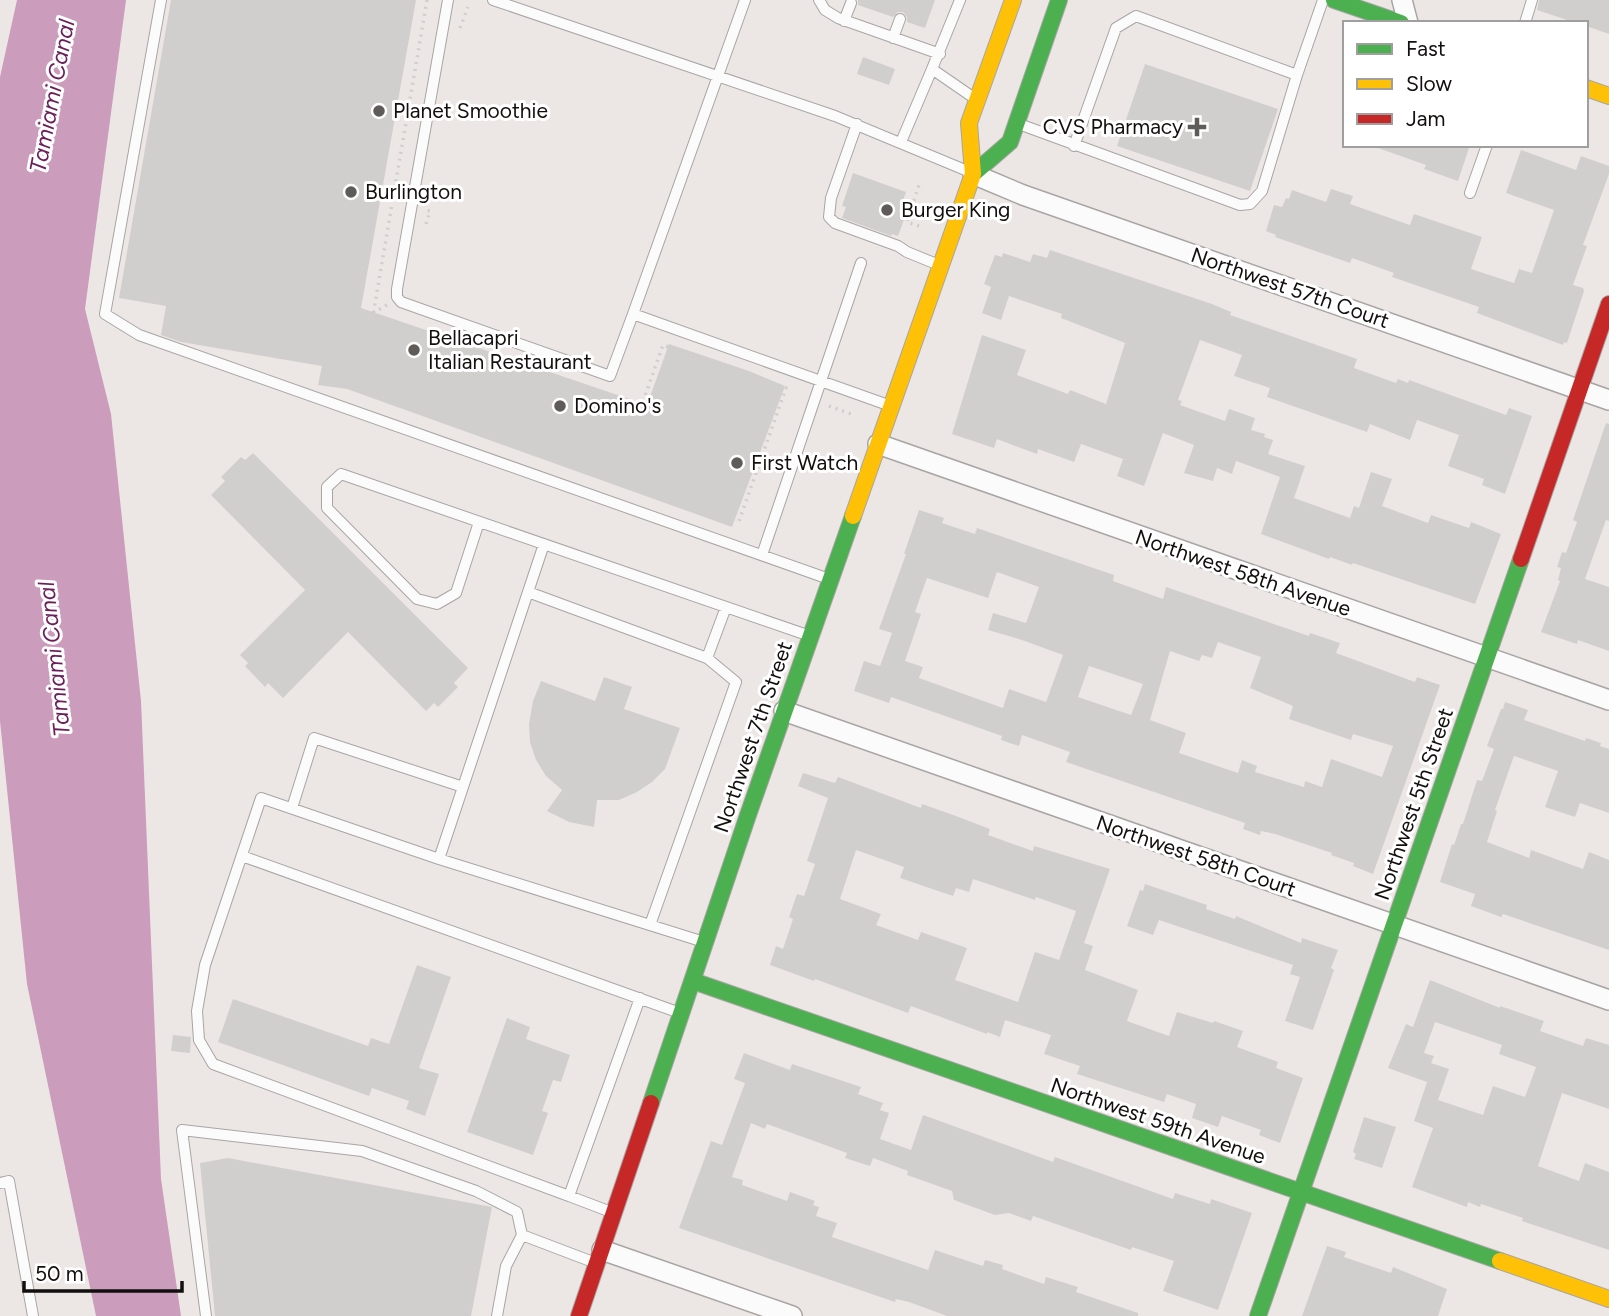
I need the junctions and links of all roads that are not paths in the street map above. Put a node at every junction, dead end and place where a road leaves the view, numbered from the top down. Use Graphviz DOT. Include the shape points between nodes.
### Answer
graph roads {
  1 [pos="161,0"];
  2 [pos="448,0"];
  3 [pos="493,0"];
  4 [pos="745,0"];
  5 [pos="819,0"];
  6 [pos="960,0"];
  7 [pos="1013,0"];
  8 [pos="1059,0"];
  9 [pos="1323,0"];
  10 [pos="1334,0"];
  11 [pos="1402,0"];
  12 [pos="1532,0"];
  13 [pos="851,3"];
  14 [pos="900,19"];
  15 [pos="844,20"];
  16 [pos="1395,21"];
  17 [pos="1407,21"];
  18 [pos="1526,21"];
  19 [pos="893,38"];
  20 [pos="940,54"];
  21 [pos="932,69"];
  22 [pos="718,75"];
  23 [pos="1297,75"];
  24 [pos="1588,89"];
  25 [pos="1609,96"];
  26 [pos="977,101"];
  27 [pos="857,124"];
  28 [pos="1017,124"];
  29 [pos="901,142"];
  30 [pos="1074,146"];
  31 [pos="1486,147"];
  32 [pos="973,174"];
  33 [pos="1470,193"];
  34 [pos="861,263"];
  35 [pos="941,265"];
  36 [pos="1609,304"];
  37 [pos="633,314"];
  38 [pos="821,382"];
  39 [pos="1579,390"];
  40 [pos="1609,400"];
  41 [pos="891,406"];
  42 [pos="878,444"];
  43 [pos="479,522"];
  44 [pos="544,544"];
  45 [pos="762,555"];
  46 [pos="830,580"];
  47 [pos="528,592"];
  48 [pos="726,607"];
  49 [pos="811,636"];
  50 [pos="707,658"];
  51 [pos="1487,658"];
  52 [pos="1609,700"];
  53 [pos="784,712"];
  54 [pos="463,787"];
  55 [pos="292,808"];
  56 [pos="242,856"];
  57 [pos="439,859"];
  58 [pos="650,925"];
  59 [pos="1394,925"];
  60 [pos="706,943"];
  61 [pos="693,981"];
  62 [pos="640,998"];
  63 [pos="1609,1000"];
  64 [pos="682,1014"];
  65 [pos="0,1183"];
  66 [pos="1300,1192"];
  67 [pos="569,1196"];
  68 [pos="614,1213"];
  69 [pos="522,1234"];
  70 [pos="599,1257"];
  71 [pos="1609,1299"];
  72 [pos="33,1316"];
  73 [pos="206,1316"];
  74 [pos="497,1316"];
  75 [pos="579,1316"];
  76 [pos="792,1316"];
  77 [pos="1258,1316"];
  1 -- 45 [label="lane" via="105,314 139,335"];
  2 -- 37 [label="lane" via="397,297 416,309 610,376"];
  3 -- 22 [label="lane"];
  4 -- 22 [label="lane"];
  5 -- 15 [label="lane" via="824,9"];
  6 -- 20 [label="lane"];
  7 -- 26 [label="street, Northwest 7th Street"];
  8 -- 28 [label="street, Northwest 7th Street"];
  9 -- 23 [label="lane"];
  10 -- 16 [label="street"];
  11 -- 17 [label="street"];
  12 -- 18 [label="lane"];
  13 -- 15 [label="lane"];
  14 -- 19 [label="lane"];
  15 -- 19 [label="lane"];
  19 -- 20 [label="lane"];
  20 -- 21 [label="lane"];
  21 -- 26 [label="lane"];
  21 -- 29 [label="lane"];
  22 -- 27 [label="lane"];
  22 -- 37 [label="lane"];
  23 -- 30 [label="lane" via="1136,16 1116,29"];
  23 -- 30 [label="lane" via="1266,181 1250,204 1240,205"];
  24 -- 25 [label="street"];
  26 -- 32 [label="street, Northwest 7th Street" via="969,123"];
  27 -- 29 [label="lane"];
  27 -- 35 [label="lane" via="831,198 829,217"];
  28 -- 30 [label="lane"];
  28 -- 32 [label="street, Northwest 7th Street" via="1010,142"];
  29 -- 32 [label="lane"];
  31 -- 33 [label="lane"];
  32 -- 35 [label="street, Northwest 7th Street"];
  32 -- 39 [label="street, Northwest 57th Court"];
  34 -- 38 [label="lane"];
  35 -- 41 [label="street, Northwest 7th Street"];
  36 -- 39 [label="street, Northwest 5th Street"];
  37 -- 38 [label="lane"];
  38 -- 41 [label="lane"];
  38 -- 45 [label="lane"];
  39 -- 40 [label="street, Northwest 57th Court"];
  39 -- 51 [label="street, Northwest 5th Street"];
  41 -- 42 [label="street, Northwest 7th Street"];
  42 -- 46 [label="street, Northwest 7th Street"];
  42 -- 51 [label="street, Northwest 58th Avenue"];
  43 -- 43 [label="lane" via="341,474 327,487 327,508 417,599 437,604 456,593"];
  43 -- 44 [label="lane"];
  44 -- 47 [label="lane"];
  44 -- 48 [label="lane"];
  45 -- 46 [label="lane"];
  46 -- 49 [label="street, Northwest 7th Street"];
  47 -- 50 [label="lane"];
  47 -- 54 [label="lane"];
  48 -- 49 [label="lane"];
  48 -- 50 [label="lane"];
  49 -- 53 [label="street, Northwest 7th Street"];
  50 -- 58 [label="lane" via="736,682"];
  51 -- 52 [label="street, Northwest 58th Avenue"];
  51 -- 59 [label="street, Northwest 5th Street"];
  53 -- 59 [label="street, Northwest 58th Court"];
  53 -- 60 [label="street, Northwest 7th Street"];
  54 -- 55 [label="lane" via="314,738"];
  54 -- 57 [label="lane"];
  55 -- 56 [label="lane" via="261,797"];
  55 -- 57 [label="lane"];
  56 -- 62 [label="lane"];
  56 -- 67 [label="lane" via="205,965 197,1011 199,1040 214,1064"];
  57 -- 58 [label="lane"];
  58 -- 60 [label="lane"];
  59 -- 63 [label="street, Northwest 58th Court"];
  59 -- 66 [label="street, Northwest 5th Street"];
  60 -- 61 [label="street, Northwest 7th Street"];
  61 -- 64 [label="street, Northwest 7th Street"];
  61 -- 66 [label="street, Northwest 59th Avenue"];
  62 -- 64 [label="lane"];
  62 -- 67 [label="lane"];
  64 -- 68 [label="street, Northwest 7th Street"];
  65 -- 72 [label="lane" via="9,1181"];
  66 -- 71 [label="street, Northwest 59th Avenue"];
  66 -- 77 [label="street, Northwest 5th Street"];
  67 -- 68 [label="lane"];
  68 -- 70 [label="street, Northwest 7th Street"];
  69 -- 70 [label="lane"];
  69 -- 73 [label="lane" via="517,1212 476,1191 362,1151 182,1130"];
  69 -- 74 [label="lane" via="506,1266"];
  70 -- 75 [label="street, Northwest 7th Street"];
  70 -- 76 [label="street"];
}
